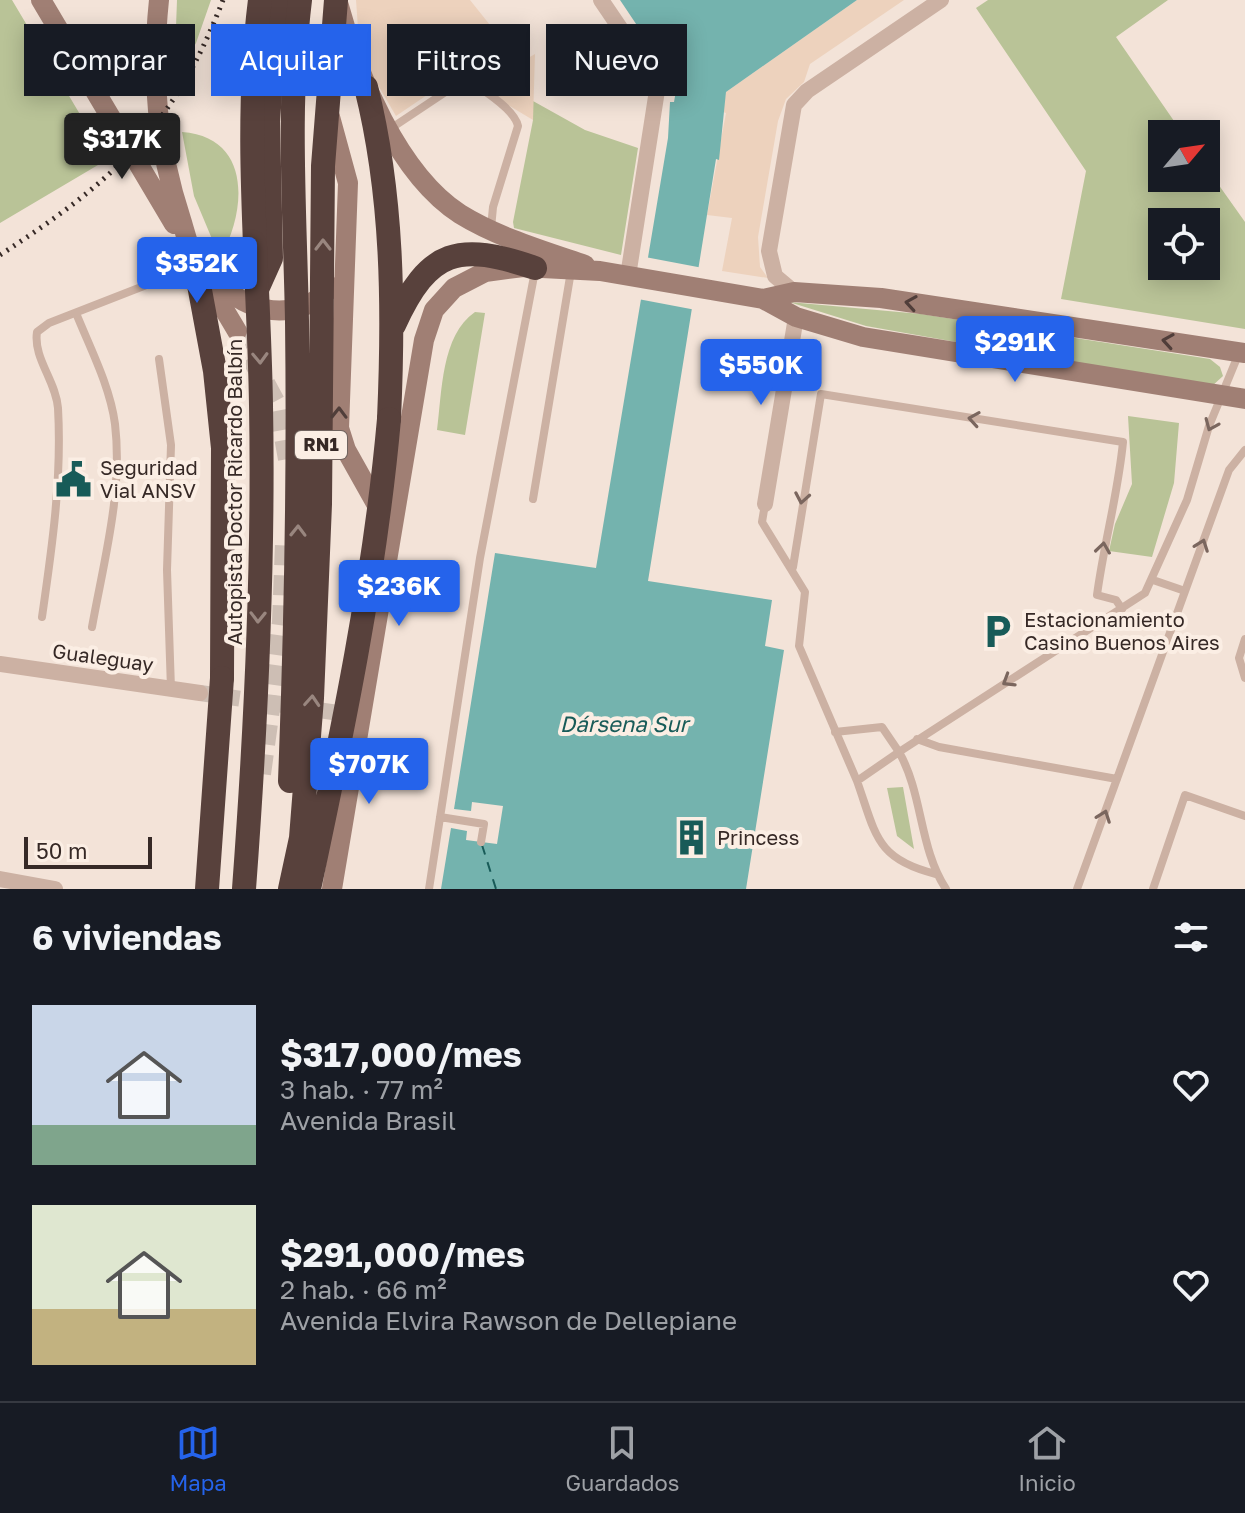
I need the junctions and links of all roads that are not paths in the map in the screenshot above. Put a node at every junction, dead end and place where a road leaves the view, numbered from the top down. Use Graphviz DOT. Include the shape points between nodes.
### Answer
graph roads {
  1 [pos="41,0"];
  2 [pos="159,0"];
  3 [pos="260,0"];
  4 [pos="277,0"];
  5 [pos="300,0"];
  6 [pos="330,0"];
  7 [pos="337,0"];
  8 [pos="601,0"];
  9 [pos="941,0"];
  10 [pos="344,24"];
  11 [pos="368,96"];
  12 [pos="371,96"];
  13 [pos="390,129"];
  14 [pos="491,229"];
  15 [pos="181,236"];
  16 [pos="194,258"];
  17 [pos="344,262"];
  18 [pos="535,268"];
  19 [pos="571,271"];
  20 [pos="600,271"];
  21 [pos="634,277"];
  22 [pos="258,287"];
  23 [pos="794,292"];
  24 [pos="754,298"];
  25 [pos="76,313"];
  26 [pos="796,317"];
  27 [pos="237,331"];
  28 [pos="391,331"];
  29 [pos="1242,353"];
  30 [pos="159,359"];
  31 [pos="1235,398"];
  32 [pos="1245,450"];
  33 [pos="533,499"];
  34 [pos="765,504"];
  35 [pos="392,533"];
  36 [pos="793,567"];
  37 [pos="1153,580"];
  38 [pos="1185,591"];
  39 [pos="1122,609"];
  40 [pos="42,617"];
  41 [pos="92,627"];
  42 [pos="1245,639"];
  43 [pos="0,664"];
  44 [pos="1245,678"];
  45 [pos="171,689"];
  46 [pos="200,693"];
  47 [pos="835,732"];
  48 [pos="917,739"];
  49 [pos="899,752"];
  50 [pos="1117,779"];
  51 [pos="857,781"];
  52 [pos="1245,816"];
  53 [pos="440,817"];
  54 [pos="481,842"];
  55 [pos="936,874"];
  56 [pos="0,879"];
  57 [pos="55,889"];
  58 [pos="207,889"];
  59 [pos="244,889"];
  60 [pos="288,889"];
  61 [pos="309,889"];
  62 [pos="332,889"];
  63 [pos="429,889"];
  64 [pos="946,889"];
  65 [pos="1077,889"];
  66 [pos="1153,889"];
  1 -- 15 [label="main road"];
  2 -- 16 [label="main road" via="154,54 158,123"];
  3 -- 22 [label="highway, Autopista Doctor Ricardo Balbín, bridge" via="252,104"];
  4 -- 22 [label="highway" via="268,121 271,258"];
  60 -- 5 [label="highway, one-way, bridge" via="298,483 291,133"];
  6 -- 17 [label="main road" via="320,83 347,175"];
  7 -- 10 [label="main road"];
  60 -- 7 [label="highway, RN1, one-way, bridge" via="301,838 315,636 323,166"];
  8 -- 21 [label="street" via="658,84"];
  9 -- 23 [label="street" via="794,105 769,251 775,276"];
  11 -- 28 [label="highway" via="387,198"];
  12 -- 13 [label="main road"];
  13 -- 14 [label="main road" via="437,195"];
  13 -- 14 [label="lane" via="462,81 513,114 518,126"];
  14 -- 20 [label="main road"];
  15 -- 16 [label="main road"];
  15 -- 25 [label="lane" via="154,282"];
  16 -- 17 [label="main road" via="236,296 277,311 318,299"];
  16 -- 27 [label="main road"];
  16 -- 58 [label="highway, bridge" via="223,448 222,678"];
  35 -- 17 [label="main road, one-way" via="340,434"];
  18 -- 19 [label="main road"];
  18 -- 28 [label="highway" via="477,252 444,260 426,271 408,295"];
  18 -- 35 [label="main road" via="508,267 476,275 434,310 416,379"];
  18 -- 53 [label="lane" via="480,558"];
  19 -- 20 [label="main road"];
  19 -- 33 [label="lane"];
  20 -- 21 [label="main road"];
  21 -- 24 [label="main road"];
  22 -- 59 [label="highway, Autopista Doctor Ricardo Balbín, one-way, bridge" via="258,665"];
  23 -- 24 [label="main road"];
  29 -- 23 [label="main road, one-way" via="881,298"];
  24 -- 26 [label="main road"];
  25 -- 40 [label="lane" via="37,332 35,346 58,405 57,512"];
  25 -- 41 [label="lane" via="114,421 118,476"];
  26 -- 31 [label="main road" via="863,337"];
  26 -- 34 [label="street"];
  28 -- 61 [label="highway, bridge" via="384,476"];
  29 -- 31 [label="lane"];
  30 -- 45 [label="lane" via="171,445"];
  31 -- 37 [label="lane, one-way" via="1209,426 1187,500"];
  38 -- 32 [label="lane, one-way" via="1229,470"];
  34 -- 36 [label="lane" via="762,522"];
  35 -- 62 [label="main road"];
  39 -- 36 [label="lane, one-way" via="1116,600 1097,595 1123,442 821,394"];
  36 -- 47 [label="lane" via="805,592 799,646"];
  37 -- 38 [label="lane"];
  37 -- 39 [label="lane" via="1145,593"];
  38 -- 50 [label="lane"];
  39 -- 48 [label="lane, one-way"];
  42 -- 44 [label="lane" via="1239,658"];
  43 -- 45 [label="street, Gualeguay"];
  45 -- 46 [label="street, Gualeguay"];
  47 -- 49 [label="lane" via="882,727"];
  47 -- 51 [label="lane"];
  48 -- 49 [label="lane"];
  48 -- 50 [label="lane"];
  49 -- 51 [label="lane"];
  49 -- 55 [label="lane" via="911,772"];
  65 -- 50 [label="lane, one-way"];
  51 -- 55 [label="lane" via="875,838 896,860"];
  52 -- 66 [label="lane" via="1185,795"];
  53 -- 54 [label="lane" via="484,824"];
  53 -- 63 [label="lane"];
  55 -- 64 [label="lane"];
  56 -- 57 [label="street"];
}
